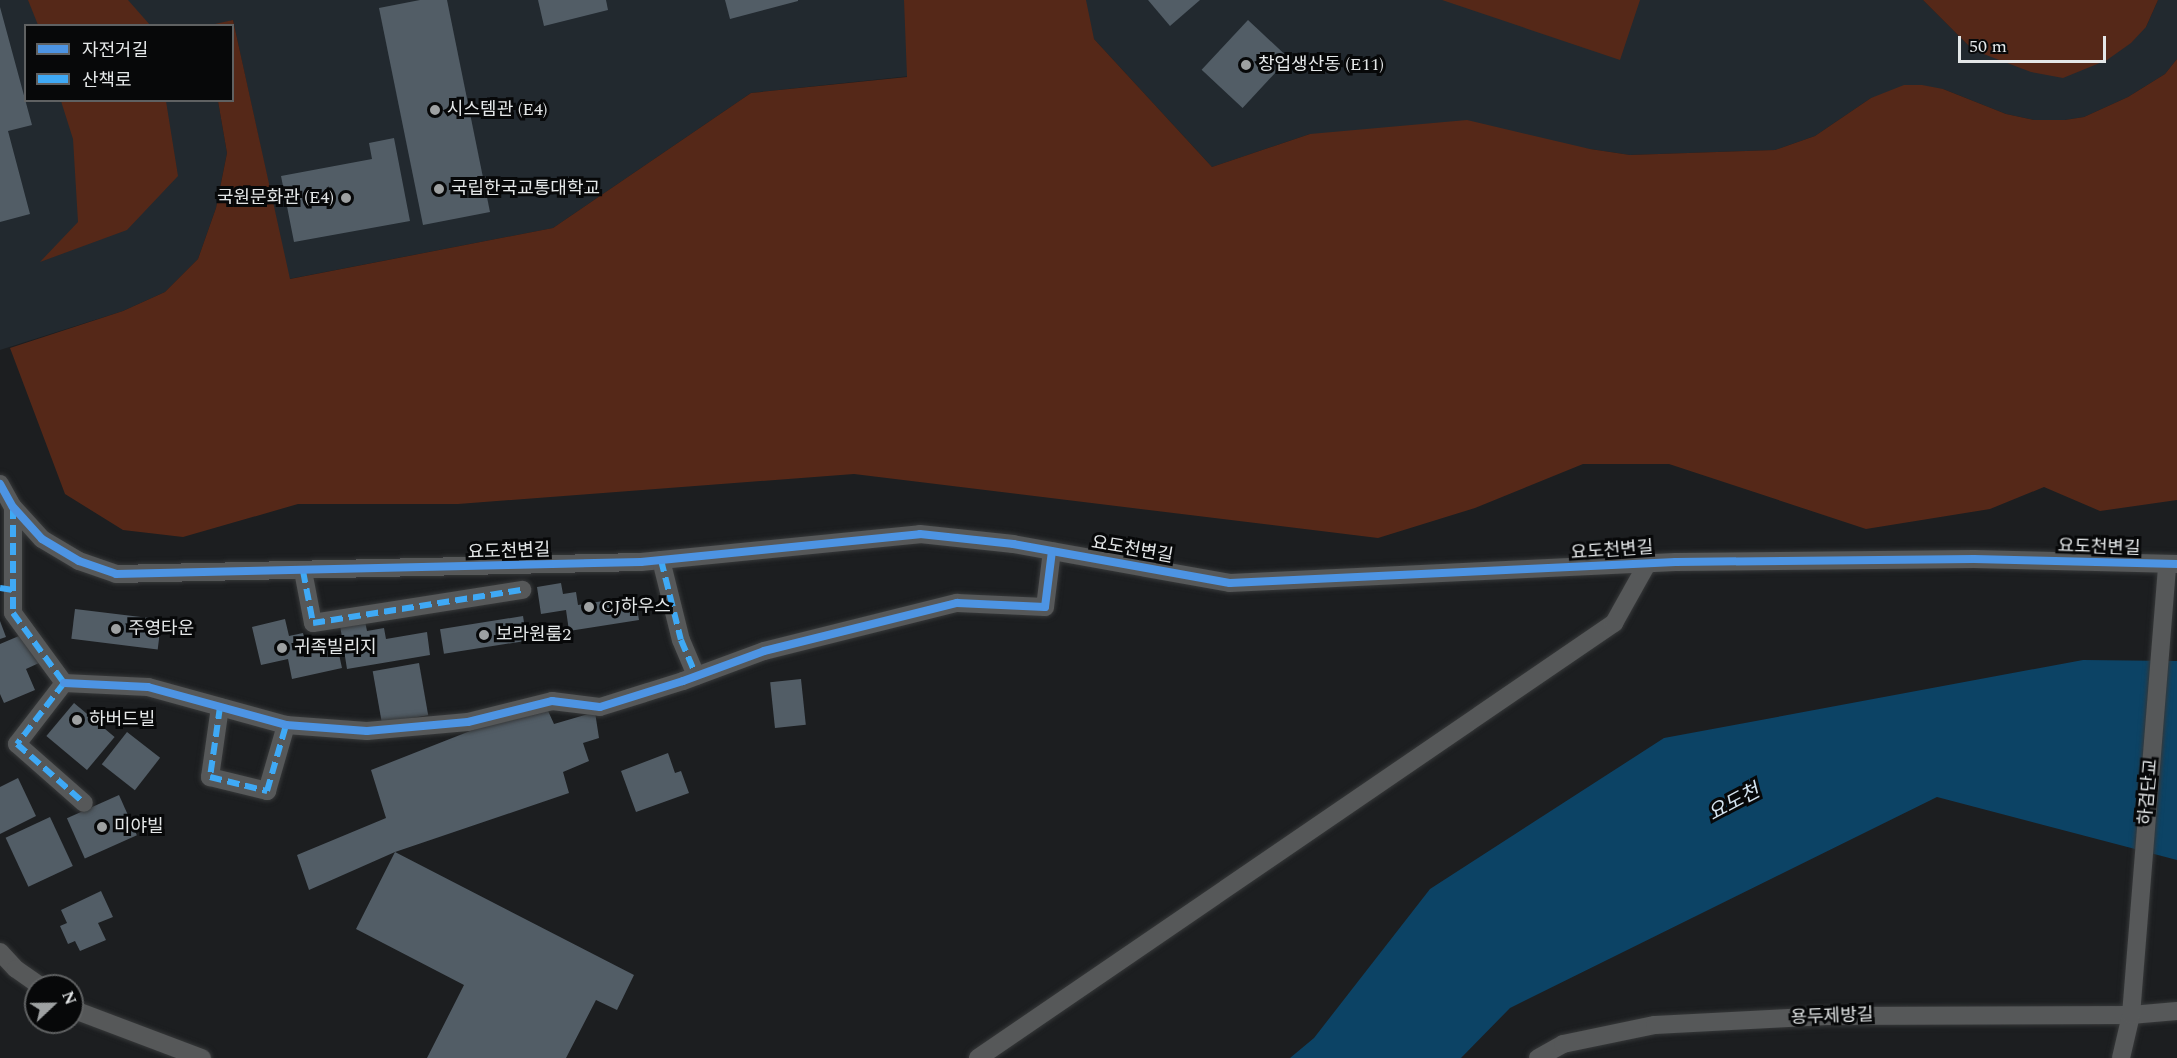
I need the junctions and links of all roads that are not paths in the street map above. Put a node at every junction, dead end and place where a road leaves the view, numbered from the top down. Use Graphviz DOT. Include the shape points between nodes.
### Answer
graph roads {
  1 [pos="0,484"];
  2 [pos="13,507"];
  3 [pos="1052,551"];
  4 [pos="661,560"];
  5 [pos="1647,564"];
  6 [pos="2172,564"];
  7 [pos="303,571"];
  8 [pos="6,589"];
  9 [pos="522,590"];
  10 [pos="696,676"];
  11 [pos="64,682"];
  12 [pos="220,707"];
  13 [pos="286,725"];
  14 [pos="84,803"];
  15 [pos="0,952"];
  16 [pos="24,975"];
  17 [pos="2177,1011"];
  18 [pos="84,1014"];
  19 [pos="2131,1015"];
  20 [pos="202,1058"];
  21 [pos="978,1058"];
  22 [pos="1538,1058"];
  23 [pos="2121,1058"];
  1 -- 2 [label="street, 요도천변길"];
  2 -- 7 [label="street, 요도천변길" via="42,538 79,561 116,574"];
  2 -- 8 [label="street, 요도천변길"];
  3 -- 4 [label="street, 요도천변길" via="920,534"];
  3 -- 5 [label="street, 요도천변길" via="1230,584"];
  3 -- 10 [label="street" via="1045,607 957,603 764,651"];
  4 -- 7 [label="street, 요도천변길"];
  4 -- 10 [label="street" via="681,640"];
  5 -- 6 [label="street, 요도천변길" via="1974,560"];
  5 -- 21 [label="street, 요도천변길" via="1614,623"];
  6 -- 19 [label="street, 하검단교" via="2164,616"];
  7 -- 9 [label="street" via="313,622"];
  8 -- 11 [label="street, 요도천변길" via="13,612"];
  10 -- 13 [label="street" via="600,707 552,701 468,722 367,731"];
  11 -- 12 [label="street" via="148,687"];
  11 -- 14 [label="street" via="17,744"];
  12 -- 13 [label="street"];
  12 -- 13 [label="street" via="210,777 267,791"];
  15 -- 16 [label="street"];
  17 -- 19 [label="street, 용두제방길"];
  18 -- 20 [label="street"];
  19 -- 22 [label="street, 용두제방길" via="1827,1016 1655,1025 1563,1044"];
  19 -- 23 [label="street, 하검단교"];
}
